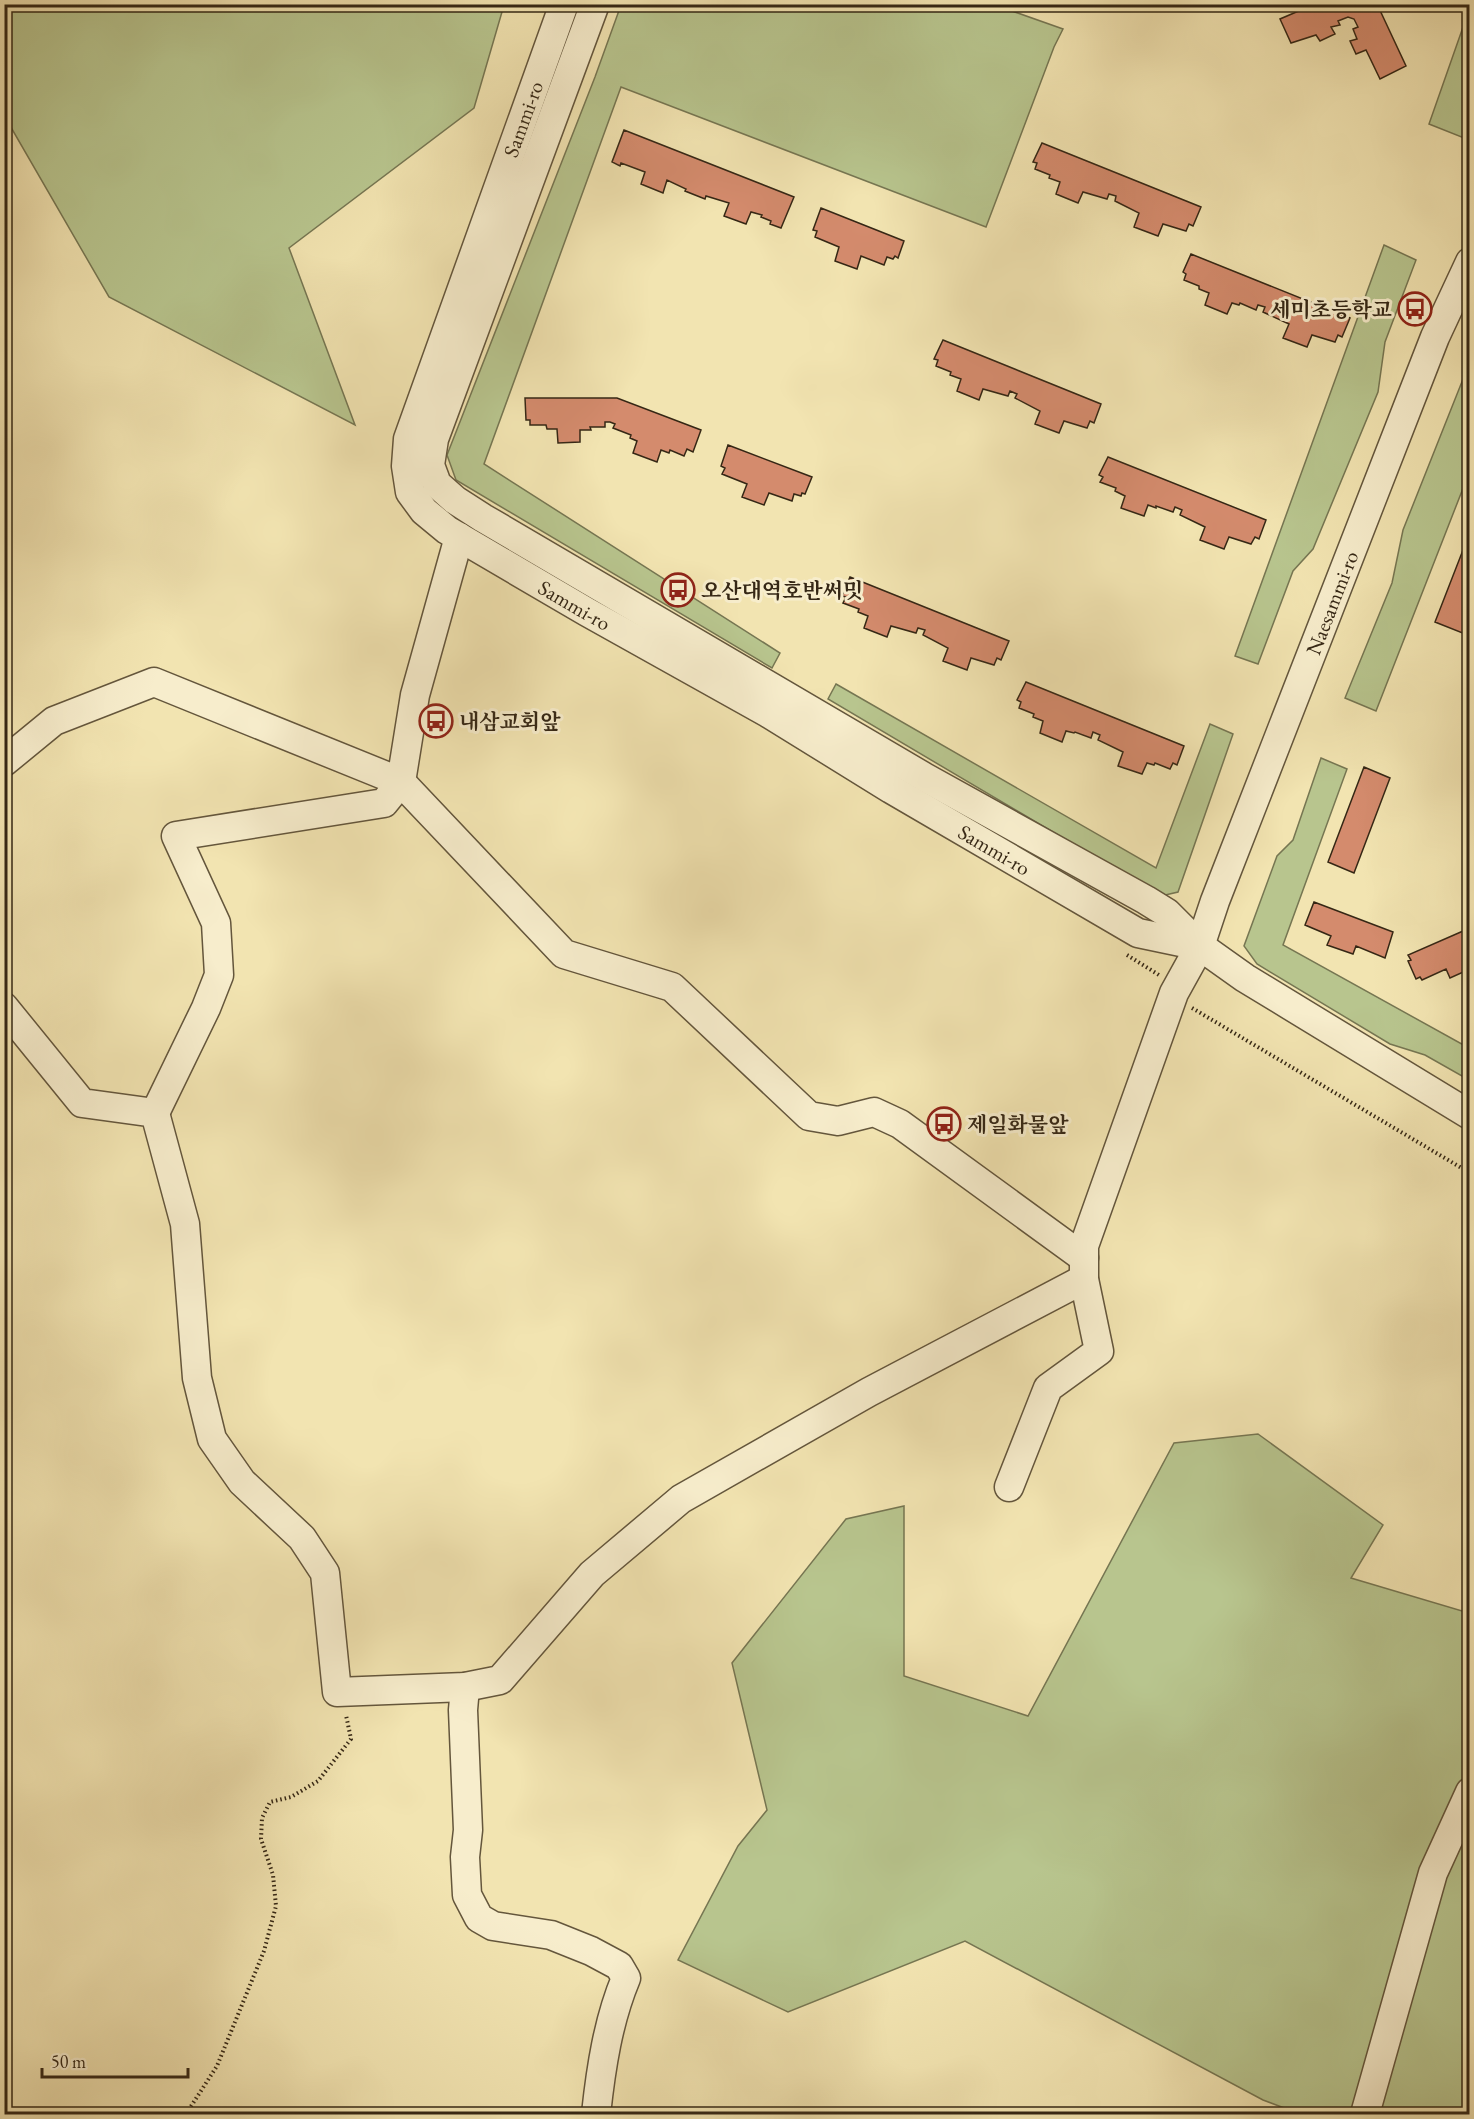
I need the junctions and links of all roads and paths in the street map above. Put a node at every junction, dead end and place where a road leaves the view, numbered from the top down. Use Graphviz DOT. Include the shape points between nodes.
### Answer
graph roads {
  1 [pos="564,4"];
  2 [pos="595,4"];
  3 [pos="1470,184"];
  4 [pos="1465,198"];
  5 [pos="1470,262"];
  6 [pos="459,537"];
  7 [pos="4,762"];
  8 [pos="400,782"];
  9 [pos="1200,946"];
  10 [pos="1126,955"];
  11 [pos="1174,993"];
  12 [pos="4,1007"];
  13 [pos="155,1113"];
  14 [pos="1470,1114"];
  15 [pos="1470,1173"];
  16 [pos="1084,1268"];
  17 [pos="1009,1487"];
  18 [pos="465,1687"];
  19 [pos="337,1692"];
  20 [pos="1470,1792"];
  21 [pos="186,2115"];
  22 [pos="596,2115"];
  23 [pos="1365,2115"];
  1 -- 6 [label="street, Sammi-ro" via="408,439 410,492 424,511"];
  2 -- 9 [label="street, Sammi-ro" via="434,439 430,465 437,483 483,518 632,607 1146,900 1167,913"];
  3 -- 4 [label="path"];
  5 -- 9 [label="street, Naesammi-ro" via="1435,337"];
  6 -- 8 [label="street" via="415,696"];
  6 -- 9 [label="street, Sammi-ro" via="768,713 1138,933"];
  7 -- 8 [label="street" via="54,721 154,682"];
  8 -- 13 [label="street" via="384,803 176,836 216,923 219,975"];
  8 -- 16 [label="street" via="564,954 672,987 809,1116 838,1121 874,1112 900,1124"];
  9 -- 11 [label="street, Naesammi-ro"];
  9 -- 14 [label="street, Sammi-ro" via="1245,978"];
  10 -- 11 [label="path" via="1157,973"];
  11 -- 15 [label="path" via="1182,1002"];
  11 -- 16 [label="street, Naesammi-ro" via="1084,1246"];
  12 -- 13 [label="street" via="82,1103"];
  13 -- 19 [label="street" via="185,1224 197,1378 212,1439 242,1482 302,1538 325,1573"];
  16 -- 17 [label="street" via="1099,1351 1048,1388"];
  16 -- 18 [label="street" via="681,1499 592,1574 500,1680"];
  18 -- 19 [label="street"];
  18 -- 22 [label="street" via="467,1895 479,1918 493,1926 551,1935 591,1951 619,1965 626,1978 602,2064"];
  19 -- 21 [label="path" via="351,1739 318,1781 291,1797 270,1802 262,1818 261,1839 273,1875 276,1906 264,1951 217,2066"];
  20 -- 23 [label="street" via="1433,1873"];
}
